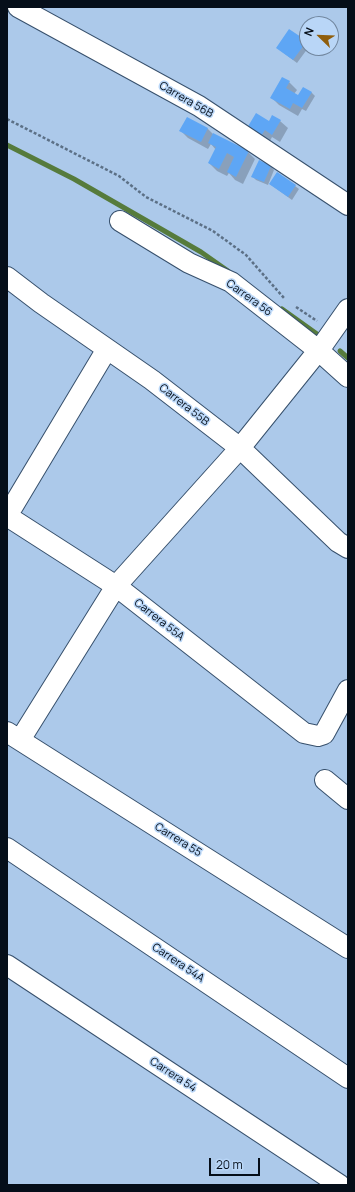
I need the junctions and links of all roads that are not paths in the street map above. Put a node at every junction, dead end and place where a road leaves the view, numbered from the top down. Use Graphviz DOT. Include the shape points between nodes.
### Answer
graph roads {
  1 [pos="18,7"];
  2 [pos="348,205"];
  3 [pos="120,221"];
  4 [pos="7,277"];
  5 [pos="347,312"];
  6 [pos="325,341"];
  7 [pos="107,349"];
  8 [pos="348,377"];
  9 [pos="240,448"];
  10 [pos="7,516"];
  11 [pos="348,548"];
  12 [pos="116,586"];
  13 [pos="348,690"];
  14 [pos="14,736"];
  15 [pos="325,780"];
  16 [pos="348,799"];
  17 [pos="7,848"];
  18 [pos="348,948"];
  19 [pos="7,965"];
  20 [pos="348,1078"];
  21 [pos="340,1185"];
  1 -- 2 [label="street, Carrera 56B" via="199,106"];
  3 -- 6 [label="street, Carrera 56" via="189,263 231,282"];
  4 -- 7 [label="street, Carrera 55B"];
  5 -- 6 [label="street"];
  6 -- 8 [label="street, Carrera 56"];
  6 -- 9 [label="street"];
  7 -- 9 [label="street, Carrera 55B" via="152,380"];
  7 -- 10 [label="street"];
  9 -- 11 [label="street, Carrera 55B" via="338,542"];
  9 -- 12 [label="street"];
  10 -- 12 [label="street, Carrera 55A"];
  12 -- 13 [label="street, Carrera 55A" via="304,733 318,736 324,734"];
  12 -- 14 [label="street"];
  14 -- 18 [label="street, Carrera 55"];
  15 -- 16 [label="street"];
  17 -- 20 [label="street, Carrera 54A"];
  19 -- 21 [label="street, Carrera 54"];
}
